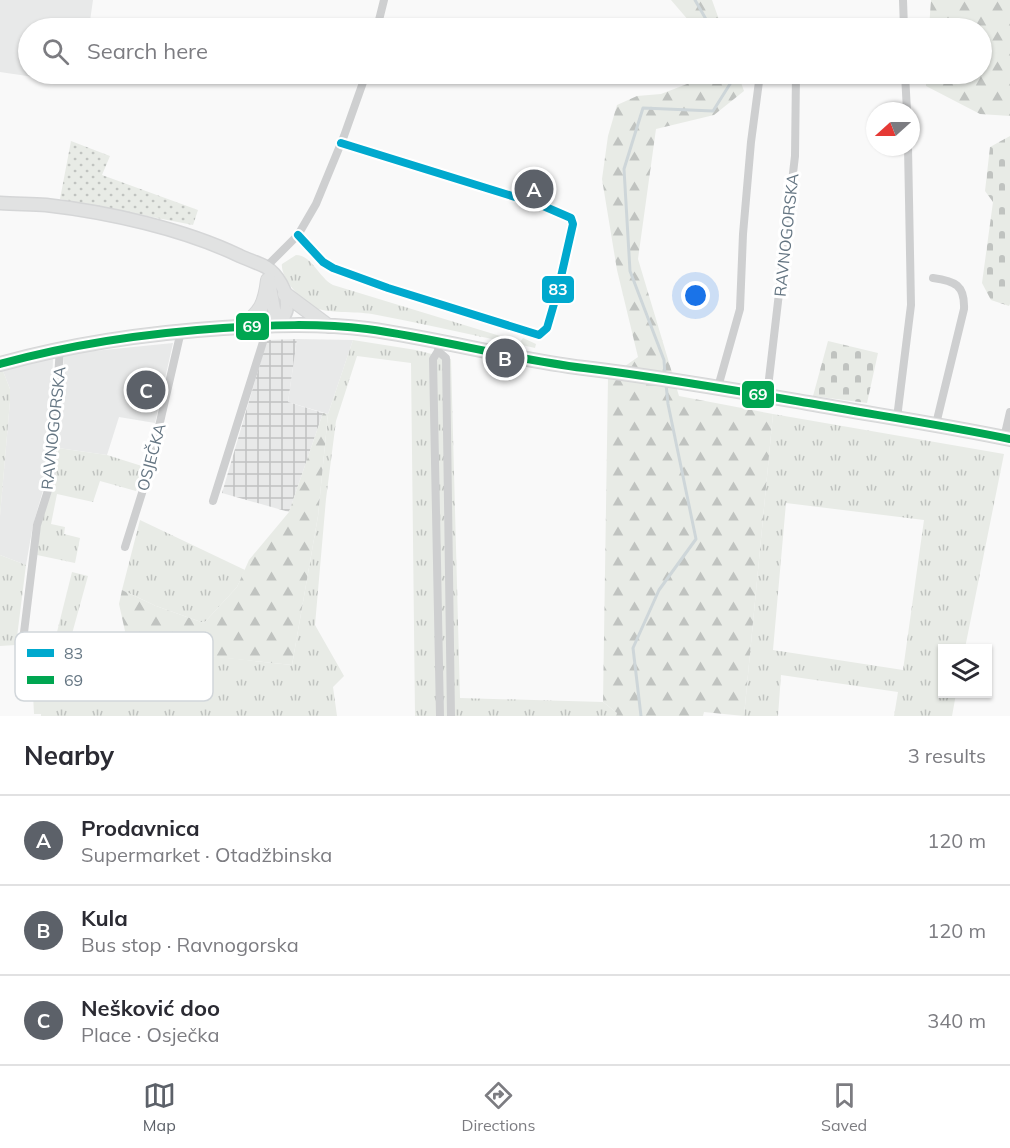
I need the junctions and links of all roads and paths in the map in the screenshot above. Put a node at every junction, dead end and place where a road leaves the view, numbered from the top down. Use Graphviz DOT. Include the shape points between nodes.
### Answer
graph roads {
  1 [pos="384,0"];
  2 [pos="903,0"];
  3 [pos="380,18"];
  4 [pos="904,18"];
  5 [pos="363,84"];
  6 [pos="759,84"];
  7 [pos="796,84"];
  8 [pos="906,84"];
  9 [pos="907,102"];
  10 [pos="342,143"];
  11 [pos="908,156"];
  12 [pos="0,203"];
  13 [pos="298,235"];
  14 [pos="267,274"];
  15 [pos="933,278"];
  16 [pos="285,294"];
  17 [pos="272,326"];
  18 [pos="328,326"];
  19 [pos="242,327"];
  20 [pos="181,331"];
  21 [pos="438,346"];
  22 [pos="60,348"];
  23 [pos="0,364"];
  24 [pos="718,387"];
  25 [pos="767,396"];
  26 [pos="1010,412"];
  27 [pos="897,418"];
  28 [pos="936,424"];
  29 [pos="1007,438"];
  30 [pos="213,501"];
  31 [pos="125,547"];
  32 [pos="24,632"];
  33 [pos="440,716"];
  34 [pos="451,716"];
  1 -- 3 [label="street"];
  2 -- 4 [label="street"];
  5 -- 10 [label="street"];
  6 -- 24 [label="street" via="743,234 740,309"];
  7 -- 25 [label="street, RAVNOGORSKA" via="795,156"];
  8 -- 9 [label="street"];
  10 -- 13 [label="street"];
  10 -- 13 [label="street" via="541,205 571,218 573,224 546,330 539,335 333,268"];
  11 -- 27 [label="street" via="912,305"];
  12 -- 14 [label="main road" via="47,205 152,226 208,241"];
  13 -- 14 [label="street"];
  14 -- 16 [label="main road" via="278,279"];
  14 -- 17 [label="main road"];
  14 -- 19 [label="main road" via="261,309"];
  15 -- 28 [label="street" via="951,280 963,291 964,299"];
  16 -- 17 [label="main road" via="286,311"];
  16 -- 18 [label="main road"];
  17 -- 18 [label="main road, RAVNOGORSKA"];
  17 -- 19 [label="main road, RAVNOGORSKA"];
  17 -- 30 [label="street"];
  18 -- 21 [label="main road, RAVNOGORSKA" via="364,329"];
  19 -- 20 [label="main road, RAVNOGORSKA"];
  20 -- 22 [label="main road, RAVNOGORSKA"];
  20 -- 31 [label="street, OSJEČKA" via="148,474"];
  21 -- 24 [label="main road, RAVNOGORSKA"];
  21 -- 33 [label="street" via="433,359"];
  21 -- 34 [label="street" via="446,358"];
  22 -- 23 [label="main road, RAVNOGORSKA"];
  22 -- 32 [label="street, RAVNOGORSKA" via="51,481 37,525"];
  24 -- 25 [label="main road, RAVNOGORSKA"];
  25 -- 27 [label="main road, RAVNOGORSKA"];
  26 -- 29 [label="street"];
  27 -- 28 [label="main road, RAVNOGORSKA"];
  28 -- 29 [label="main road, RAVNOGORSKA"];
}
